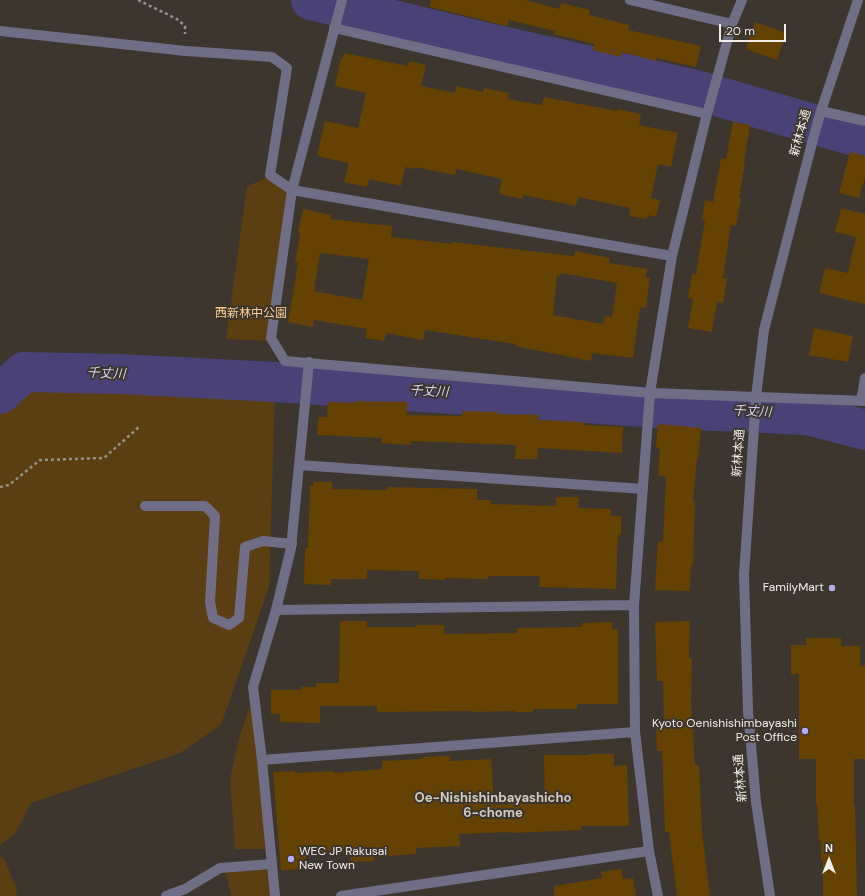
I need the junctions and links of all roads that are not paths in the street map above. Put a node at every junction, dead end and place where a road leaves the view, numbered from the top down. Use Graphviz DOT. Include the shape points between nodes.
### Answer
graph roads {
  1 [pos="342,0"];
  2 [pos="630,0"];
  3 [pos="742,0"];
  4 [pos="858,0"];
  5 [pos="732,24"];
  6 [pos="334,28"];
  7 [pos="0,30"];
  8 [pos="821,111"];
  9 [pos="707,114"];
  10 [pos="865,121"];
  11 [pos="292,190"];
  12 [pos="672,256"];
  13 [pos="309,362"];
  14 [pos="865,378"];
  15 [pos="650,393"];
  16 [pos="756,397"];
  17 [pos="863,401"];
  18 [pos="299,465"];
  19 [pos="643,489"];
  20 [pos="145,506"];
  21 [pos="292,544"];
  22 [pos="634,605"];
  23 [pos="276,610"];
  24 [pos="635,732"];
  25 [pos="262,760"];
  26 [pos="649,851"];
  27 [pos="272,864"];
  28 [pos="166,896"];
  29 [pos="275,896"];
  30 [pos="341,896"];
  31 [pos="658,896"];
  32 [pos="770,896"];
  1 -- 6 [label="street"];
  2 -- 5 [label="street"];
  3 -- 5 [label="street"];
  4 -- 8 [label="street, 新林本通"];
  5 -- 9 [label="street"];
  6 -- 9 [label="street"];
  6 -- 11 [label="street"];
  7 -- 11 [label="street" via="186,51 272,57 287,68 270,175"];
  8 -- 10 [label="street"];
  8 -- 16 [label="street, 新林本通" via="764,330"];
  9 -- 12 [label="street"];
  11 -- 12 [label="street"];
  11 -- 13 [label="street" via="271,338 286,361"];
  12 -- 15 [label="street"];
  13 -- 15 [label="street"];
  13 -- 18 [label="street"];
  14 -- 17 [label="street"];
  15 -- 16 [label="street"];
  15 -- 19 [label="street"];
  16 -- 17 [label="street"];
  16 -- 32 [label="street, 新林本通" via="744,575 748,703 756,802"];
  18 -- 19 [label="street"];
  18 -- 21 [label="street"];
  19 -- 22 [label="street"];
  20 -- 21 [label="street" via="205,506 215,516 210,602 213,618 229,625 239,618 246,547 263,541"];
  21 -- 23 [label="street"];
  22 -- 23 [label="street"];
  22 -- 24 [label="street"];
  23 -- 25 [label="street" via="253,687"];
  24 -- 25 [label="street"];
  24 -- 26 [label="street"];
  25 -- 27 [label="street"];
  26 -- 30 [label="street"];
  26 -- 31 [label="street"];
  27 -- 28 [label="street" via="220,868 185,889"];
  27 -- 29 [label="street"];
}
